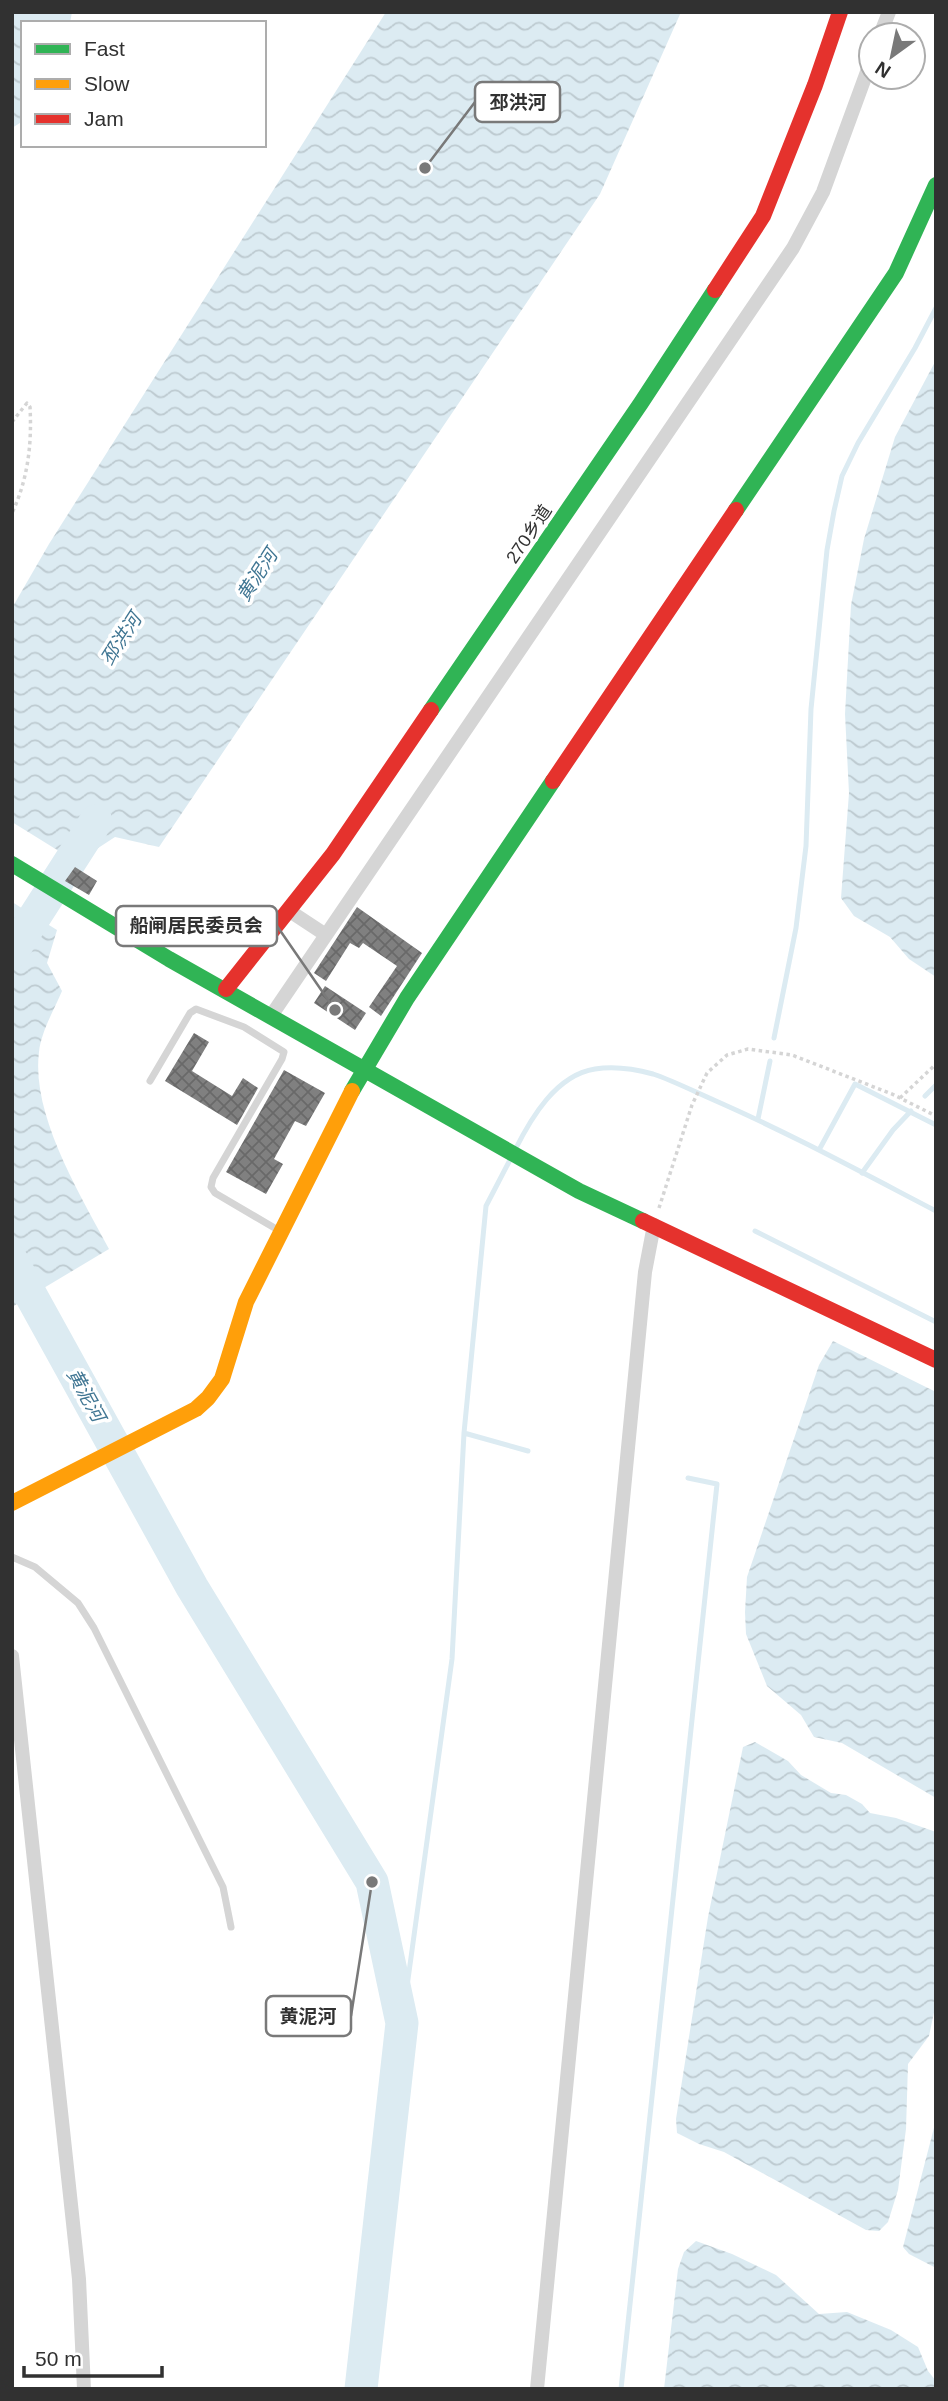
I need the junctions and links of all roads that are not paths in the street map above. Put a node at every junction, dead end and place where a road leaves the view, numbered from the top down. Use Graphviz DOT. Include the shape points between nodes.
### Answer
graph roads {
  1 [pos="840,12"];
  2 [pos="860,91"];
  3 [pos="936,185"];
  4 [pos="12,864"];
  5 [pos="288,910"];
  6 [pos="326,935"];
  7 [pos="226,989"];
  8 [pos="271,1016"];
  9 [pos="363,1070"];
  10 [pos="150,1081"];
  11 [pos="654,1225"];
  12 [pos="282,1232"];
  13 [pos="936,1360"];
  14 [pos="12,1503"];
  15 [pos="12,1557"];
  16 [pos="12,1656"];
  17 [pos="231,1927"];
  18 [pos="84,2389"];
  19 [pos="537,2389"];
  1 -- 5 [label="street, 270乡道" via="763,216 333,854"];
  2 -- 6 [label="street" via="822,192 793,248"];
  3 -- 9 [label="street" via="895,273"];
  4 -- 7 [label="street"];
  5 -- 6 [label="street"];
  5 -- 7 [label="street, 270乡道"];
  6 -- 8 [label="street"];
  7 -- 8 [label="street"];
  8 -- 9 [label="street"];
  9 -- 11 [label="street" via="579,1191"];
  9 -- 12 [label="street"];
  10 -- 12 [label="lane" via="196,1009 244,1027 282,1051 282,1059 211,1187"];
  11 -- 13 [label="street"];
  11 -- 19 [label="street" via="645,1272"];
  12 -- 14 [label="street" via="246,1302 222,1379 208,1398 196,1409"];
  15 -- 17 [label="lane" via="34,1567 78,1603 94,1628 223,1887"];
  16 -- 18 [label="street" via="79,2280"];
}
